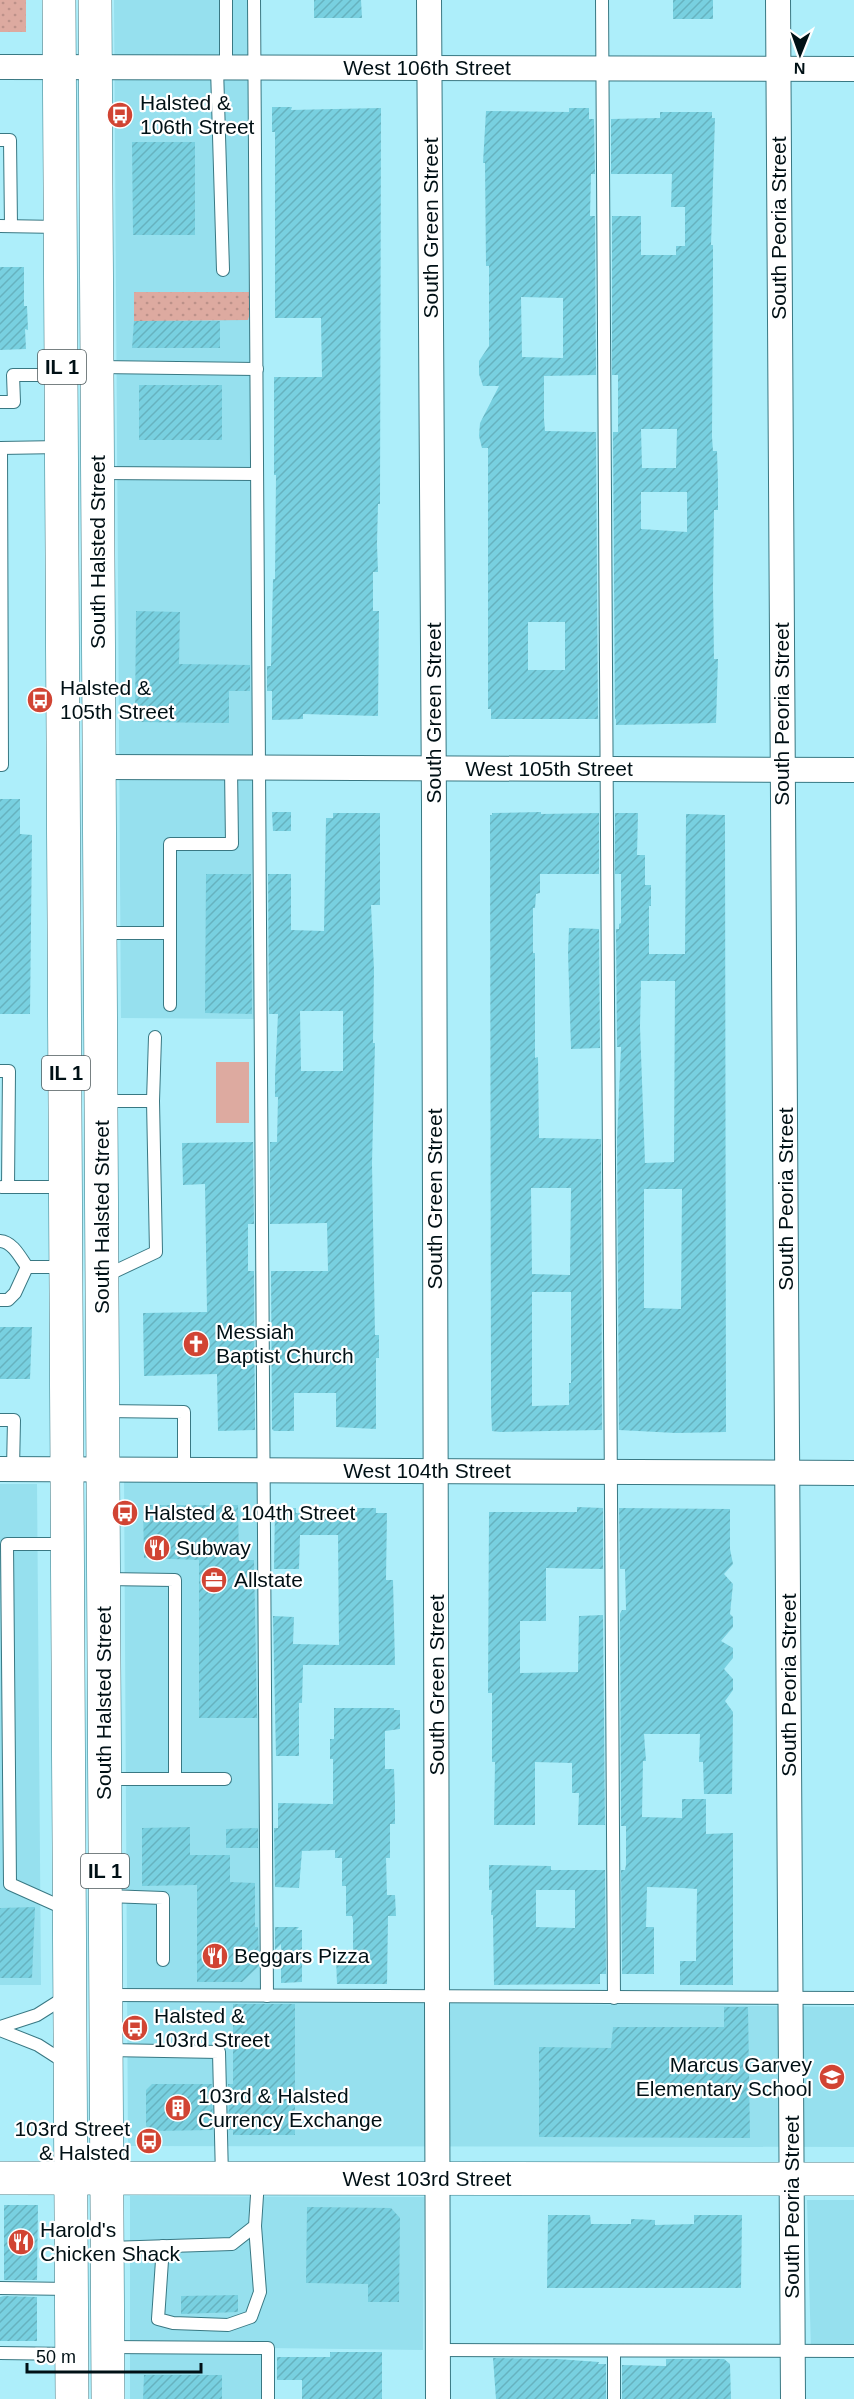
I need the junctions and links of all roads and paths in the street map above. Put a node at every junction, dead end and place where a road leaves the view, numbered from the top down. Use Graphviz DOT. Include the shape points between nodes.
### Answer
graph roads {
  1 [pos="59,0"];
  2 [pos="95,0"];
  3 [pos="226,0"];
  4 [pos="254,0"];
  5 [pos="429,0"];
  6 [pos="602,0"];
  7 [pos="778,0"];
  8 [pos="0,67"];
  9 [pos="60,68"];
  10 [pos="96,68"];
  11 [pos="222,68"];
  12 [pos="255,68"];
  13 [pos="430,68"];
  14 [pos="602,69"];
  15 [pos="778,69"];
  16 [pos="854,69"];
  17 [pos="0,140"];
  18 [pos="5,226"];
  19 [pos="61,227"];
  20 [pos="222,270"];
  21 [pos="98,367"];
  22 [pos="257,369"];
  23 [pos="62,375"];
  24 [pos="0,402"];
  25 [pos="62,447"];
  26 [pos="0,448"];
  27 [pos="98,473"];
  28 [pos="257,474"];
  29 [pos="0,765"];
  30 [pos="64,766"];
  31 [pos="100,767"];
  32 [pos="231,768"];
  33 [pos="260,768"];
  34 [pos="434,768"];
  35 [pos="607,769"];
  36 [pos="783,770"];
  37 [pos="854,770"];
  38 [pos="100,933"];
  39 [pos="169,933"];
  40 [pos="170,1005"];
  41 [pos="155,1037"];
  42 [pos="0,1071"];
  43 [pos="102,1101"];
  44 [pos="153,1101"];
  45 [pos="4,1187"];
  46 [pos="66,1187"];
  47 [pos="0,1241"];
  48 [pos="27,1267"];
  49 [pos="67,1267"];
  50 [pos="102,1278"];
  51 [pos="0,1300"];
  52 [pos="103,1411"];
  53 [pos="0,1420"];
  54 [pos="7,1469"];
  55 [pos="68,1469"];
  56 [pos="103,1469"];
  57 [pos="184,1470"];
  58 [pos="264,1470"];
  59 [pos="436,1471"];
  60 [pos="611,1472"];
  61 [pos="787,1473"];
  62 [pos="854,1473"];
  63 [pos="68,1544"];
  64 [pos="104,1579"];
  65 [pos="105,1779"];
  66 [pos="175,1779"];
  67 [pos="225,1779"];
  68 [pos="105,1896"];
  69 [pos="69,1911"];
  70 [pos="163,1960"];
  71 [pos="70,1994"];
  72 [pos="106,1995"];
  73 [pos="267,1996"];
  74 [pos="438,1997"];
  75 [pos="614,1998"];
  76 [pos="791,1998"];
  77 [pos="854,1998"];
  78 [pos="0,2028"];
  79 [pos="106,2050"];
  80 [pos="70,2066"];
  81 [pos="0,2178"];
  82 [pos="71,2178"];
  83 [pos="107,2178"];
  84 [pos="222,2178"];
  85 [pos="258,2179"];
  86 [pos="438,2179"];
  87 [pos="792,2180"];
  88 [pos="854,2180"];
  89 [pos="255,2226"];
  90 [pos="163,2246"];
  91 [pos="107,2248"];
  92 [pos="0,2288"];
  93 [pos="71,2289"];
  94 [pos="107,2347"];
  95 [pos="438,2350"];
  96 [pos="614,2351"];
  97 [pos="793,2351"];
  98 [pos="854,2352"];
  99 [pos="0,2354"];
  100 [pos="71,2354"];
  101 [pos="72,2399"];
  102 [pos="108,2399"];
  103 [pos="268,2399"];
  104 [pos="438,2399"];
  105 [pos="614,2399"];
  106 [pos="793,2399"];
  1 -- 9 [label="main road, South Halsted Street / IL 1"];
  2 -- 10 [label="main road, South Halsted Street / IL 1"];
  3 -- 11 [label="lane"];
  4 -- 12 [label="lane"];
  5 -- 13 [label="street, South Green Street"];
  6 -- 14 [label="lane"];
  7 -- 15 [label="street, South Peoria Street"];
  8 -- 9 [label="street, West 106th Street"];
  9 -- 10 [label="street, West 106th Street"];
  9 -- 19 [label="main road, South Halsted Street / IL 1"];
  10 -- 11 [label="street, West 106th Street"];
  10 -- 21 [label="main road, South Halsted Street / IL 1"];
  11 -- 12 [label="street, West 106th Street"];
  11 -- 20 [label="lane"];
  12 -- 13 [label="street, West 106th Street"];
  12 -- 22 [label="lane"];
  13 -- 14 [label="street, West 106th Street"];
  13 -- 34 [label="street, South Green Street"];
  14 -- 15 [label="street, West 106th Street"];
  14 -- 35 [label="lane"];
  15 -- 16 [label="street, West 106th Street"];
  15 -- 36 [label="street, South Peoria Street"];
  17 -- 18 [label="lane" via="10,140"];
  18 -- 19 [label="lane"];
  19 -- 23 [label="main road, South Halsted Street / IL 1"];
  21 -- 22 [label="lane"];
  21 -- 27 [label="main road, South Halsted Street / IL 1"];
  22 -- 28 [label="lane"];
  23 -- 24 [label="lane" via="13,375 14,402"];
  23 -- 25 [label="main road, South Halsted Street / IL 1"];
  25 -- 26 [label="lane"];
  25 -- 30 [label="main road, South Halsted Street / IL 1"];
  26 -- 29 [label="lane"];
  27 -- 28 [label="lane"];
  27 -- 31 [label="main road, South Halsted Street / IL 1"];
  28 -- 33 [label="lane"];
  30 -- 31 [label="main road"];
  30 -- 46 [label="main road, South Halsted Street / IL 1"];
  31 -- 32 [label="street, West 105th Street"];
  31 -- 38 [label="main road, South Halsted Street / IL 1"];
  32 -- 33 [label="street, West 105th Street"];
  32 -- 39 [label="lane" via="232,844 170,844"];
  33 -- 34 [label="street, West 105th Street"];
  33 -- 58 [label="lane"];
  34 -- 35 [label="street, West 105th Street"];
  34 -- 59 [label="street, South Green Street"];
  35 -- 36 [label="street, West 105th Street"];
  35 -- 60 [label="lane"];
  36 -- 37 [label="street, West 105th Street"];
  36 -- 61 [label="street, South Peoria Street"];
  38 -- 39 [label="lane"];
  38 -- 43 [label="main road, South Halsted Street / IL 1"];
  39 -- 40 [label="lane"];
  41 -- 44 [label="lane"];
  42 -- 45 [label="lane" via="9,1071"];
  43 -- 44 [label="lane"];
  43 -- 50 [label="main road, South Halsted Street / IL 1"];
  44 -- 50 [label="lane" via="156,1252"];
  45 -- 46 [label="lane"];
  46 -- 49 [label="main road, South Halsted Street / IL 1"];
  47 -- 48 [label="lane" via="11,1246"];
  48 -- 49 [label="lane"];
  48 -- 51 [label="lane" via="15,1293 8,1300"];
  49 -- 55 [label="main road, South Halsted Street / IL 1"];
  50 -- 52 [label="main road, South Halsted Street / IL 1"];
  52 -- 56 [label="main road, South Halsted Street / IL 1"];
  52 -- 57 [label="lane" via="184,1412"];
  53 -- 54 [label="lane" via="14,1420"];
  54 -- 55 [label="street, West 104th Street"];
  55 -- 56 [label="street, West 104th Street"];
  55 -- 63 [label="main road, South Halsted Street / IL 1"];
  56 -- 57 [label="street, West 104th Street"];
  56 -- 64 [label="main road, South Halsted Street / IL 1"];
  57 -- 58 [label="street, West 104th Street"];
  58 -- 59 [label="street, West 104th Street"];
  58 -- 73 [label="lane"];
  59 -- 60 [label="street, West 104th Street"];
  59 -- 74 [label="street, South Green Street"];
  60 -- 61 [label="street, West 104th Street"];
  60 -- 75 [label="lane"];
  61 -- 62 [label="street, West 104th Street"];
  61 -- 76 [label="street, South Peoria Street"];
  63 -- 69 [label="main road, South Halsted Street / IL 1"];
  63 -- 69 [label="lane" via="7,1544 10,1884"];
  64 -- 65 [label="main road, South Halsted Street / IL 1"];
  64 -- 66 [label="lane" via="174,1580"];
  65 -- 66 [label="lane"];
  65 -- 68 [label="main road, South Halsted Street / IL 1"];
  66 -- 67 [label="lane"];
  68 -- 70 [label="lane" via="163,1898"];
  68 -- 72 [label="main road, South Halsted Street / IL 1"];
  69 -- 71 [label="main road, South Halsted Street / IL 1"];
  71 -- 78 [label="lane" via="38,2015"];
  71 -- 80 [label="main road, South Halsted Street / IL 1"];
  72 -- 73 [label="lane"];
  72 -- 79 [label="main road, South Halsted Street / IL 1"];
  73 -- 74 [label="lane"];
  74 -- 75 [label="lane"];
  74 -- 86 [label="street, South Green Street"];
  75 -- 76 [label="lane"];
  76 -- 77 [label="lane"];
  76 -- 87 [label="street, South Peoria Street"];
  78 -- 80 [label="lane" via="38,2045"];
  79 -- 83 [label="main road, South Halsted Street / IL 1"];
  79 -- 84 [label="lane" via="219,2052"];
  80 -- 82 [label="main road, South Halsted Street / IL 1"];
  81 -- 82 [label="main road, West 103rd Street"];
  82 -- 83 [label="main road, West 103rd Street"];
  82 -- 93 [label="main road, South Halsted Street / IL 1"];
  83 -- 84 [label="main road, West 103rd Street"];
  83 -- 91 [label="main road, South Halsted Street / IL 1"];
  84 -- 85 [label="main road, West 103rd Street"];
  85 -- 86 [label="main road, West 103rd Street"];
  85 -- 89 [label="lane"];
  86 -- 87 [label="main road, West 103rd Street"];
  86 -- 95 [label="street, South Green Street"];
  87 -- 88 [label="main road, West 103rd Street"];
  87 -- 97 [label="street, South Peoria Street"];
  89 -- 90 [label="lane" via="232,2244"];
  89 -- 90 [label="lane" via="260,2292 252,2317 228,2325 158,2319"];
  90 -- 91 [label="lane"];
  91 -- 94 [label="main road, South Halsted Street / IL 1"];
  92 -- 93 [label="lane"];
  93 -- 100 [label="main road, South Halsted Street / IL 1"];
  94 -- 102 [label="main road, South Halsted Street / IL 1"];
  94 -- 103 [label="lane" via="268,2348"];
  95 -- 96 [label="lane"];
  95 -- 104 [label="street, South Green Street"];
  96 -- 97 [label="lane"];
  96 -- 105 [label="lane"];
  97 -- 98 [label="lane"];
  97 -- 106 [label="street, South Peoria Street"];
  99 -- 100 [label="lane"];
  100 -- 101 [label="main road, South Halsted Street / IL 1"];
}
